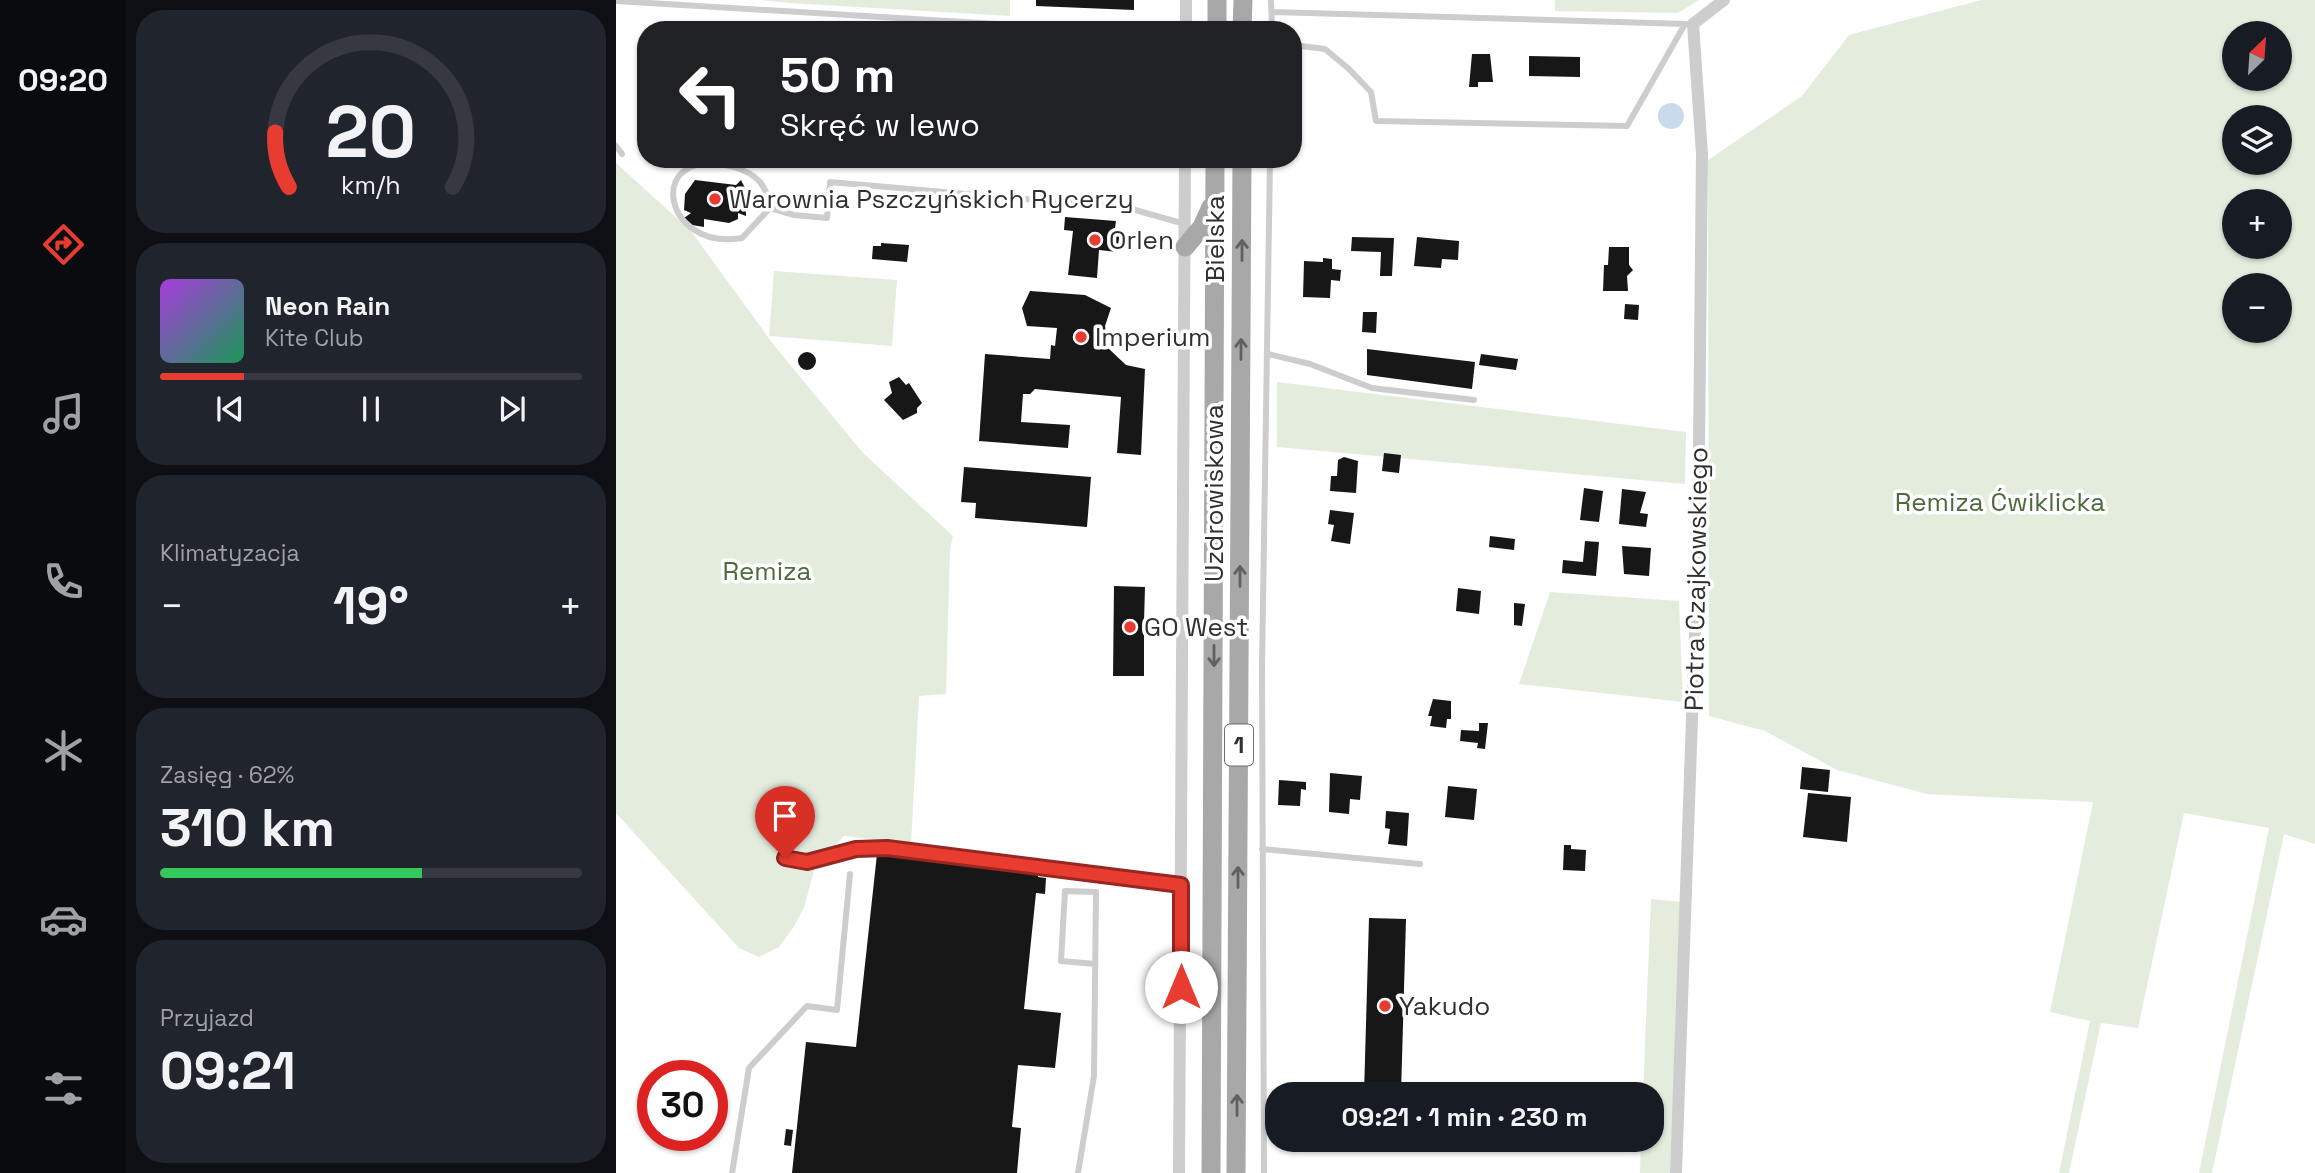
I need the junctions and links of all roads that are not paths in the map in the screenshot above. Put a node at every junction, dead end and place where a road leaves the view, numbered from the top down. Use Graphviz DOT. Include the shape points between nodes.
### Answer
graph roads {
  1 [pos="1186,0"];
  2 [pos="1217,0"];
  3 [pos="1243,0"];
  4 [pos="1272,0"];
  5 [pos="1724,0"];
  6 [pos="616,1"];
  7 [pos="1272,12"];
  8 [pos="948,21"];
  9 [pos="1186,21"];
  10 [pos="1217,21"];
  11 [pos="1242,21"];
  12 [pos="1272,21"];
  13 [pos="1689,24"];
  14 [pos="1302,46"];
  15 [pos="616,146"];
  16 [pos="622,154"];
  17 [pos="687,168"];
  18 [pos="734,168"];
  19 [pos="1185,168"];
  20 [pos="1215,168"];
  21 [pos="1242,168"];
  22 [pos="1270,168"];
  23 [pos="1214,199"];
  24 [pos="770,208"];
  25 [pos="1185,224"];
  26 [pos="1185,247"];
  27 [pos="1216,318"];
  28 [pos="1241,318"];
  29 [pos="1268,354"];
  30 [pos="1474,400"];
  31 [pos="1262,849"];
  32 [pos="785,858"];
  33 [pos="1420,864"];
  34 [pos="850,874"];
  35 [pos="1181,885"];
  36 [pos="1095,964"];
  37 [pos="732,1173"];
  38 [pos="1078,1173"];
  39 [pos="1179,1173"];
  40 [pos="1211,1173"];
  41 [pos="1236,1173"];
  42 [pos="1264,1173"];
  43 [pos="1676,1173"];
  1 -- 9 [label="street"];
  2 -- 10 [label="main road"];
  3 -- 11 [label="main road"];
  4 -- 7 [label="lane"];
  5 -- 13 [label="street"];
  6 -- 8 [label="lane"];
  7 -- 12 [label="lane"];
  7 -- 13 [label="lane"];
  13 -- 14 [label="lane" via="1627,126 1376,121 1371,92 1349,69 1325,49"];
  13 -- 43 [label="street, Piotra Czajkowskiego" via="1702,154 1698,548"];
  15 -- 16 [label="lane"];
  17 -- 24 [label="lane" via="672,189 675,211 681,220 712,236 742,238"];
  18 -- 24 [label="lane" via="759,178"];
  19 -- 25 [label="street"];
  20 -- 23 [label="main road, Bielska / 1"];
  28 -- 21 [label="main road, Bielska / 1, one-way"];
  22 -- 29 [label="lane"];
  23 -- 26 [label="main road" via="1202,227"];
  23 -- 27 [label="main road, Bielska / 1"];
  24 -- 25 [label="lane" via="827,218 830,182 1128,208"];
  25 -- 26 [label="street"];
  26 -- 35 [label="street"];
  27 -- 40 [label="main road, Uzdrowiskowa / 1, one-way"];
  41 -- 28 [label="main road, Uzdrowiskowa / 1, one-way"];
  29 -- 30 [label="lane" via="1310,364 1372,388"];
  29 -- 31 [label="lane"];
  31 -- 33 [label="lane"];
  31 -- 42 [label="lane"];
  32 -- 35 [label="lane" via="807,862 856,849 887,848"];
  34 -- 37 [label="lane" via="837,1010 807,1006 749,1068"];
  35 -- 39 [label="street"];
  36 -- 36 [label="lane" via="1096,892 1065,891 1061,961"];
  36 -- 38 [label="lane" via="1094,1076"];
}
